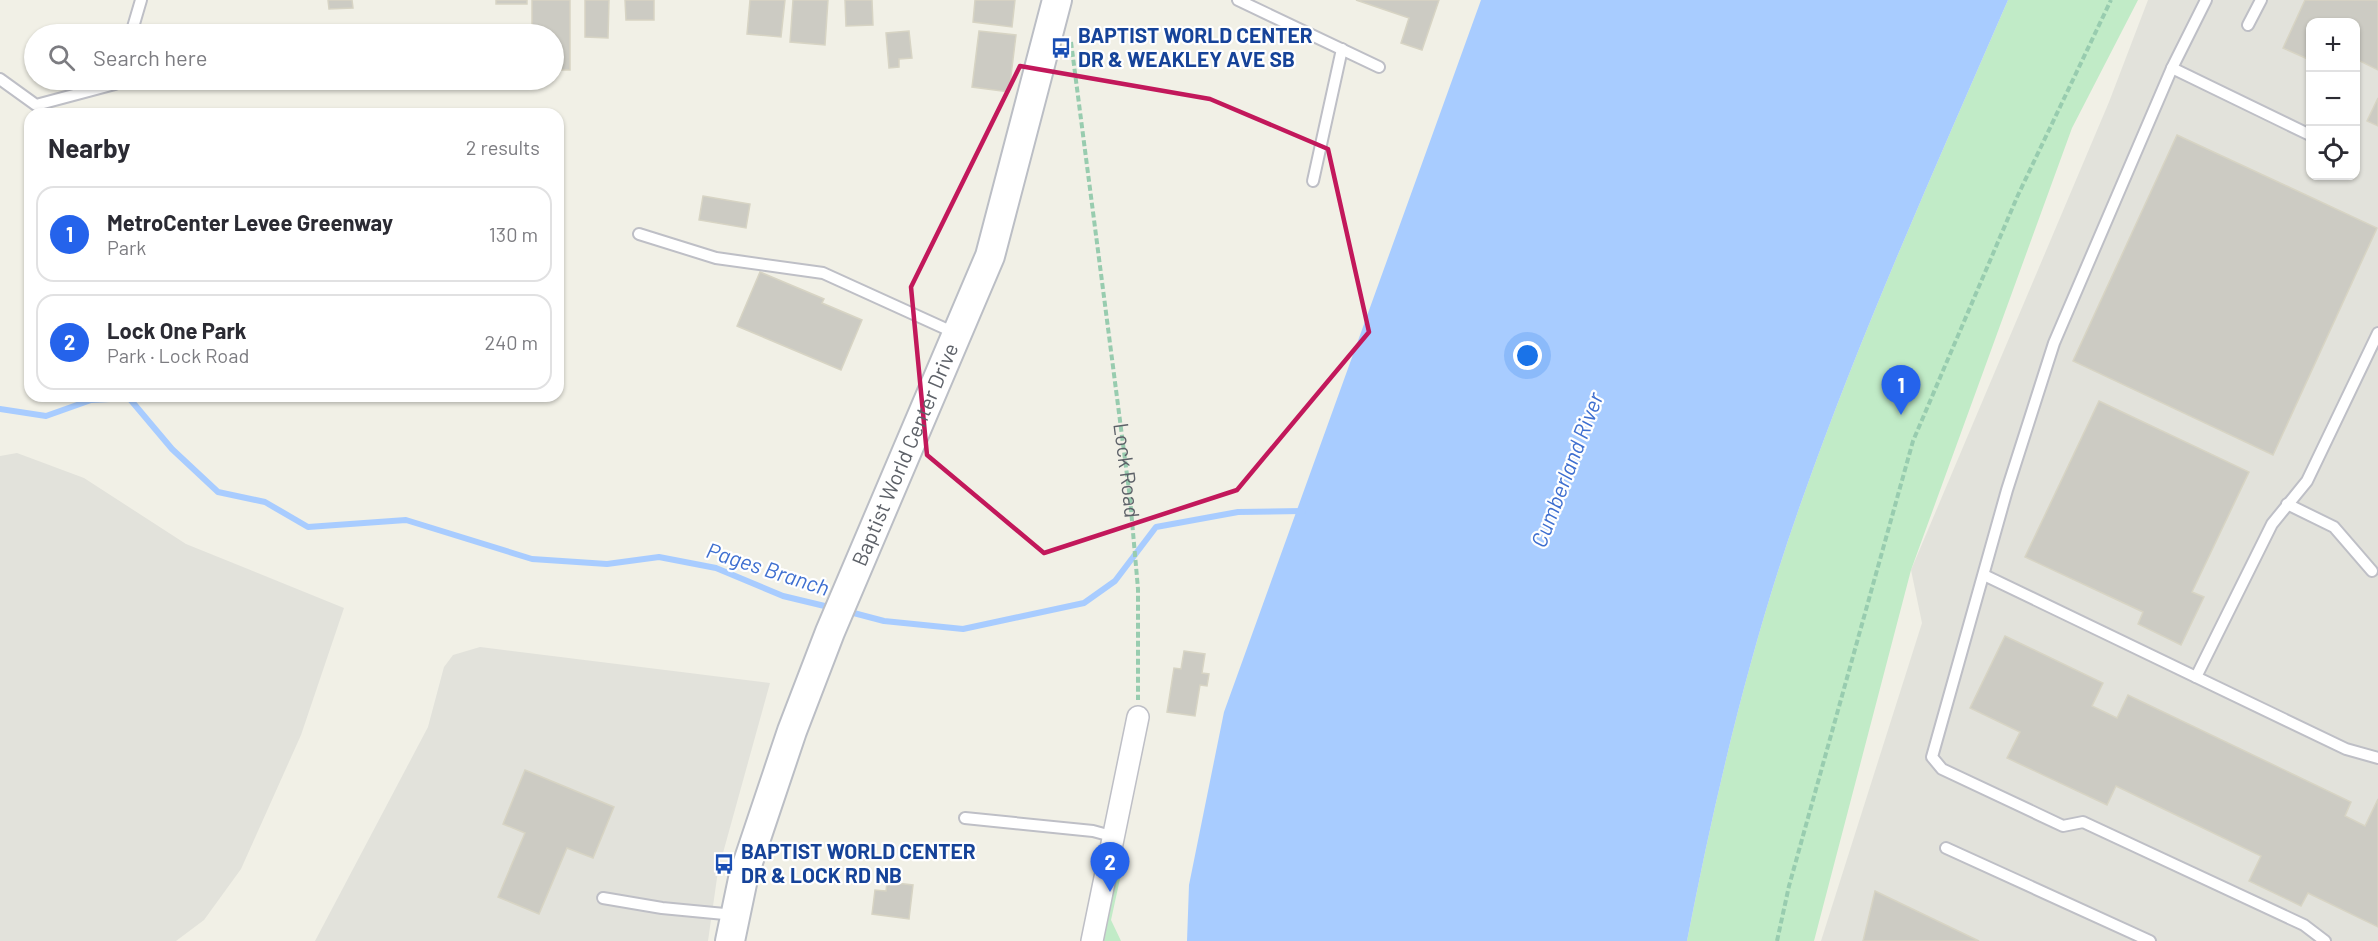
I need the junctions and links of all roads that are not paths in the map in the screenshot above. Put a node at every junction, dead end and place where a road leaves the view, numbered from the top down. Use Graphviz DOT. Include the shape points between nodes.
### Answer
graph roads {
  1 [pos="141,0"];
  2 [pos="1057,0"];
  3 [pos="1239,0"];
  4 [pos="2206,0"];
  5 [pos="2261,0"];
  6 [pos="134,24"];
  7 [pos="2248,25"];
  8 [pos="1342,49"];
  9 [pos="1379,67"];
  10 [pos="2172,68"];
  11 [pos="0,78"];
  12 [pos="92,90"];
  13 [pos="2306,133"];
  14 [pos="1313,181"];
  15 [pos="639,234"];
  16 [pos="955,333"];
  17 [pos="2378,333"];
  18 [pos="2287,504"];
  19 [pos="2372,571"];
  20 [pos="1984,575"];
  21 [pos="2196,677"];
  22 [pos="1138,717"];
  23 [pos="2378,758"];
  24 [pos="965,818"];
  25 [pos="1115,837"];
  26 [pos="1946,848"];
  27 [pos="603,898"];
  28 [pos="733,928"];
  29 [pos="1092,941"];
  30 [pos="2150,941"];
  31 [pos="2325,941"];
  1 -- 6 [label="lane"];
  2 -- 16 [label="street, Baptist World Center Drive" via="990,256"];
  3 -- 8 [label="lane"];
  4 -- 10 [label="lane"];
  5 -- 7 [label="lane"];
  8 -- 9 [label="lane"];
  8 -- 14 [label="lane"];
  10 -- 13 [label="lane"];
  10 -- 20 [label="lane" via="2054,343"];
  11 -- 12 [label="lane" via="36,105"];
  15 -- 16 [label="lane" via="716,258 823,273"];
  16 -- 28 [label="street, Baptist World Center Drive" via="792,731 744,874"];
  17 -- 18 [label="lane" via="2307,481"];
  18 -- 19 [label="lane" via="2334,527"];
  18 -- 21 [label="lane" via="2272,524"];
  20 -- 21 [label="lane"];
  20 -- 31 [label="lane" via="1932,757 1942,769 2063,826 2084,822 2304,925"];
  21 -- 23 [label="lane" via="2346,749"];
  22 -- 25 [label="street"];
  24 -- 25 [label="lane" via="1094,831"];
  25 -- 29 [label="street"];
  26 -- 30 [label="lane"];
  27 -- 28 [label="lane" via="662,908"];
}
